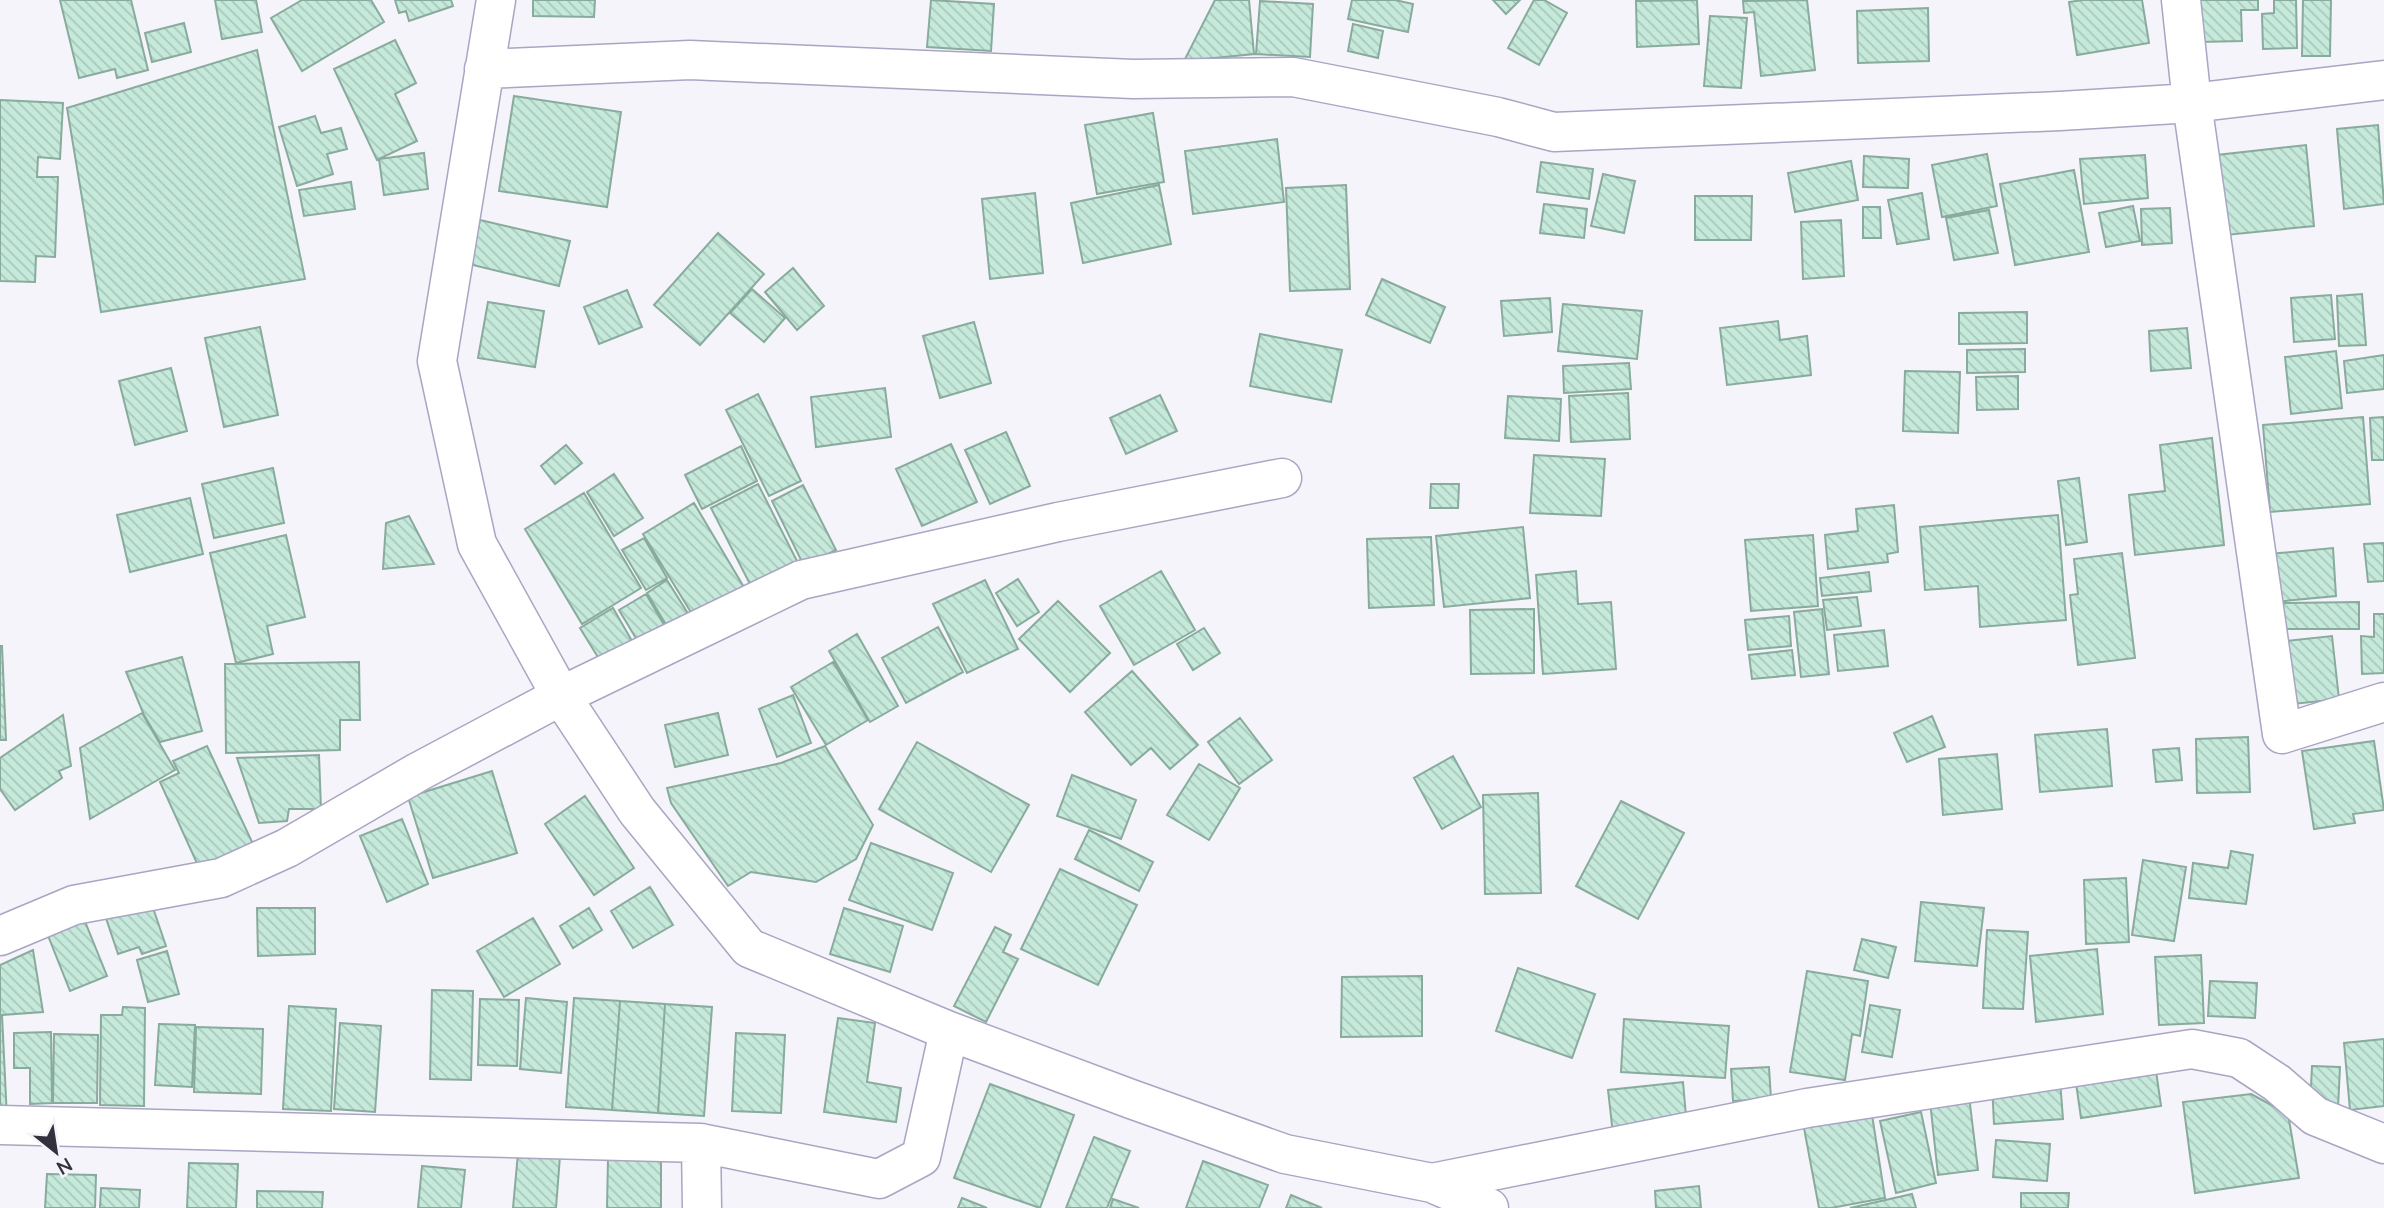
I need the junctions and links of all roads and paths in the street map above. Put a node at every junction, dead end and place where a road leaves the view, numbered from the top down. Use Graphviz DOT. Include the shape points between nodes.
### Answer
graph roads {
  1 [pos="496,0"];
  2 [pos="2181,0"];
  3 [pos="484,69"];
  4 [pos="2384,80"];
  5 [pos="2192,103"];
  6 [pos="1282,478"];
  7 [pos="561,696"];
  8 [pos="2384,702"];
  9 [pos="0,936"];
  10 [pos="949,1031"];
  11 [pos="0,1125"];
  12 [pos="701,1143"];
  13 [pos="2384,1144"];
  14 [pos="1432,1183"];
  15 [pos="877,1193"];
  16 [pos="702,1208"];
  17 [pos="1489,1208"];
  1 -- 3 [label="street"];
  2 -- 5 [label="street"];
  3 -- 5 [label="street" via="690,60 1133,79 1293,77 1554,132"];
  3 -- 7 [label="street" via="437,361 477,544"];
  4 -- 5 [label="street"];
  5 -- 8 [label="street" via="2282,734"];
  6 -- 7 [label="street" via="801,580"];
  7 -- 9 [label="street" via="287,848 221,878 74,905"];
  7 -- 10 [label="street" via="637,811 749,948"];
  10 -- 14 [label="street" via="1285,1154"];
  10 -- 15 [label="street" via="921,1157"];
  11 -- 12 [label="street"];
  12 -- 15 [label="street"];
  12 -- 16 [label="street"];
  13 -- 14 [label="street" via="2315,1116 2239,1058 2192,1049 1807,1108"];
  14 -- 17 [label="street"];
}
